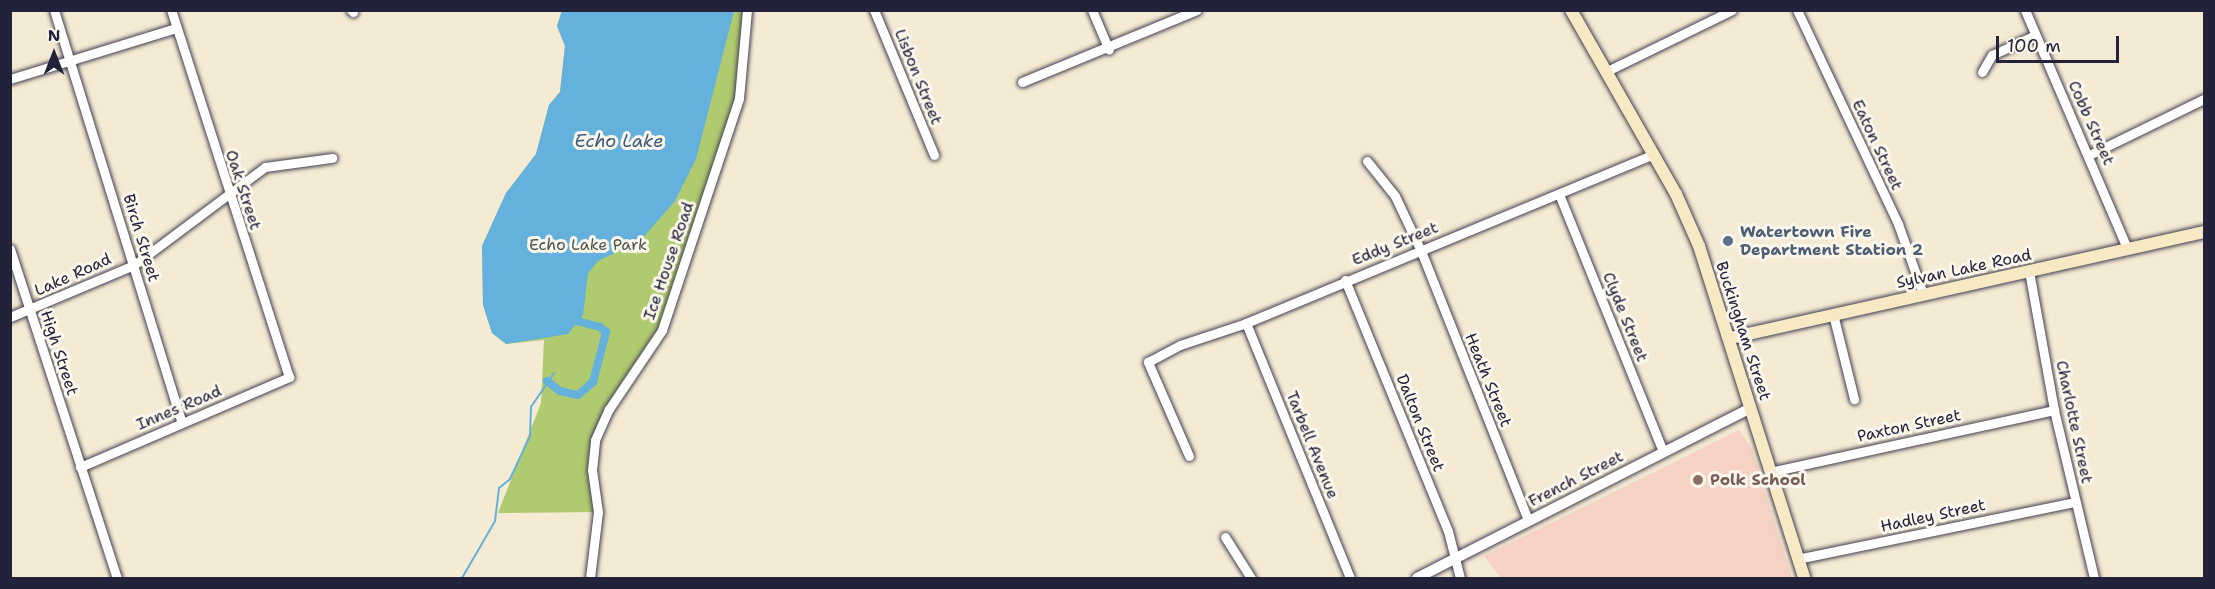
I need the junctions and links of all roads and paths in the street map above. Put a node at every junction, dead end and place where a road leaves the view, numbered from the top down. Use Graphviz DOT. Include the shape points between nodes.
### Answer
graph roads {
  1 [pos="54,10"];
  2 [pos="171,10"];
  3 [pos="747,10"];
  4 [pos="874,10"];
  5 [pos="1092,10"];
  6 [pos="1197,10"];
  7 [pos="1571,10"];
  8 [pos="1732,10"];
  9 [pos="1797,10"];
  10 [pos="2025,10"];
  11 [pos="176,28"];
  12 [pos="2036,35"];
  13 [pos="1108,50"];
  14 [pos="70,62"];
  15 [pos="1605,72"];
  16 [pos="1982,72"];
  17 [pos="10,79"];
  18 [pos="1022,82"];
  19 [pos="2205,99"];
  20 [pos="1654,154"];
  21 [pos="934,155"];
  22 [pos="2089,155"];
  23 [pos="332,158"];
  24 [pos="1367,161"];
  25 [pos="228,193"];
  26 [pos="1559,194"];
  27 [pos="2205,232"];
  28 [pos="2127,248"];
  29 [pos="10,249"];
  30 [pos="1421,250"];
  31 [pos="134,265"];
  32 [pos="2029,271"];
  33 [pos="1345,280"];
  34 [pos="1923,294"];
  35 [pos="30,311"];
  36 [pos="1833,314"];
  37 [pos="10,317"];
  38 [pos="1246,323"];
  39 [pos="1730,338"];
  40 [pos="289,377"];
  41 [pos="1854,399"];
  42 [pos="1750,408"];
  43 [pos="2054,410"];
  44 [pos="182,423"];
  45 [pos="1663,451"];
  46 [pos="1190,456"];
  47 [pos="80,467"];
  48 [pos="1770,472"];
  49 [pos="2075,502"];
  50 [pos="1528,520"];
  51 [pos="1225,537"];
  52 [pos="1456,560"];
  53 [pos="1797,560"];
  54 [pos="117,579"];
  55 [pos="590,579"];
  56 [pos="1251,579"];
  57 [pos="1350,579"];
  58 [pos="1417,579"];
  59 [pos="1460,579"];
  60 [pos="1804,579"];
  61 [pos="2094,579"];
  1 -- 14 [label="street, Birch Street"];
  2 -- 11 [label="street, Oak Street"];
  3 -- 55 [label="street, Ice House Road" via="739,98 662,330 609,409 595,440 592,470 598,512"];
  4 -- 21 [label="street, Lisbon Street"];
  5 -- 13 [label="street"];
  6 -- 13 [label="street"];
  7 -- 15 [label="main road, Buckingham Street"];
  8 -- 15 [label="street"];
  9 -- 34 [label="street, Eaton Street" via="1898,224"];
  10 -- 12 [label="street, Cobb Street"];
  11 -- 14 [label="street"];
  11 -- 25 [label="street, Oak Street"];
  12 -- 16 [label="street" via="1992,55"];
  12 -- 22 [label="street, Cobb Street"];
  13 -- 18 [label="street"];
  14 -- 17 [label="street"];
  14 -- 31 [label="street, Birch Street"];
  15 -- 20 [label="main road, Buckingham Street"];
  19 -- 22 [label="street"];
  20 -- 26 [label="street, Eddy Street"];
  20 -- 39 [label="main road, Buckingham Street" via="1699,246"];
  22 -- 28 [label="street, Cobb Street"];
  23 -- 25 [label="street, Lake Road" via="270,165"];
  24 -- 30 [label="street, Heath Street" via="1395,196"];
  25 -- 31 [label="street, Lake Road"];
  25 -- 40 [label="street, Oak Street"];
  26 -- 30 [label="street, Eddy Street"];
  26 -- 45 [label="street, Clyde Street"];
  27 -- 28 [label="main road, Sylvan Lake Road"];
  28 -- 32 [label="main road, Sylvan Lake Road"];
  29 -- 35 [label="street, High Street"];
  30 -- 33 [label="street, Eddy Street"];
  30 -- 50 [label="street, Heath Street"];
  31 -- 35 [label="street, Lake Road"];
  31 -- 44 [label="street, Birch Street"];
  32 -- 34 [label="main road, Sylvan Lake Road"];
  32 -- 43 [label="street, Charlotte Street"];
  33 -- 38 [label="street, Eddy Street"];
  33 -- 52 [label="street, Dalton Street" via="1448,531"];
  34 -- 36 [label="main road, Sylvan Lake Road"];
  35 -- 37 [label="street, Lake Road"];
  35 -- 47 [label="street, High Street"];
  36 -- 39 [label="main road, Sylvan Lake Road"];
  36 -- 41 [label="street"];
  38 -- 46 [label="street, Eddy Street" via="1180,345 1148,362"];
  38 -- 57 [label="street, Tarbell Avenue"];
  39 -- 42 [label="main road, Buckingham Street"];
  40 -- 44 [label="street, Innes Road"];
  42 -- 45 [label="street, French Street"];
  42 -- 48 [label="main road, Buckingham Street"];
  43 -- 48 [label="street, Paxton Street"];
  43 -- 49 [label="street, Charlotte Street"];
  44 -- 47 [label="street, Innes Road"];
  45 -- 50 [label="street, French Street"];
  47 -- 54 [label="street, High Street"];
  48 -- 53 [label="main road, Buckingham Street"];
  49 -- 53 [label="street, Hadley Street"];
  49 -- 61 [label="street, Charlotte Street"];
  50 -- 52 [label="street, French Street"];
  51 -- 56 [label="street"];
  52 -- 58 [label="street, French Street"];
  52 -- 59 [label="street, Dalton Street"];
  53 -- 60 [label="main road, Buckingham Street"];
}
